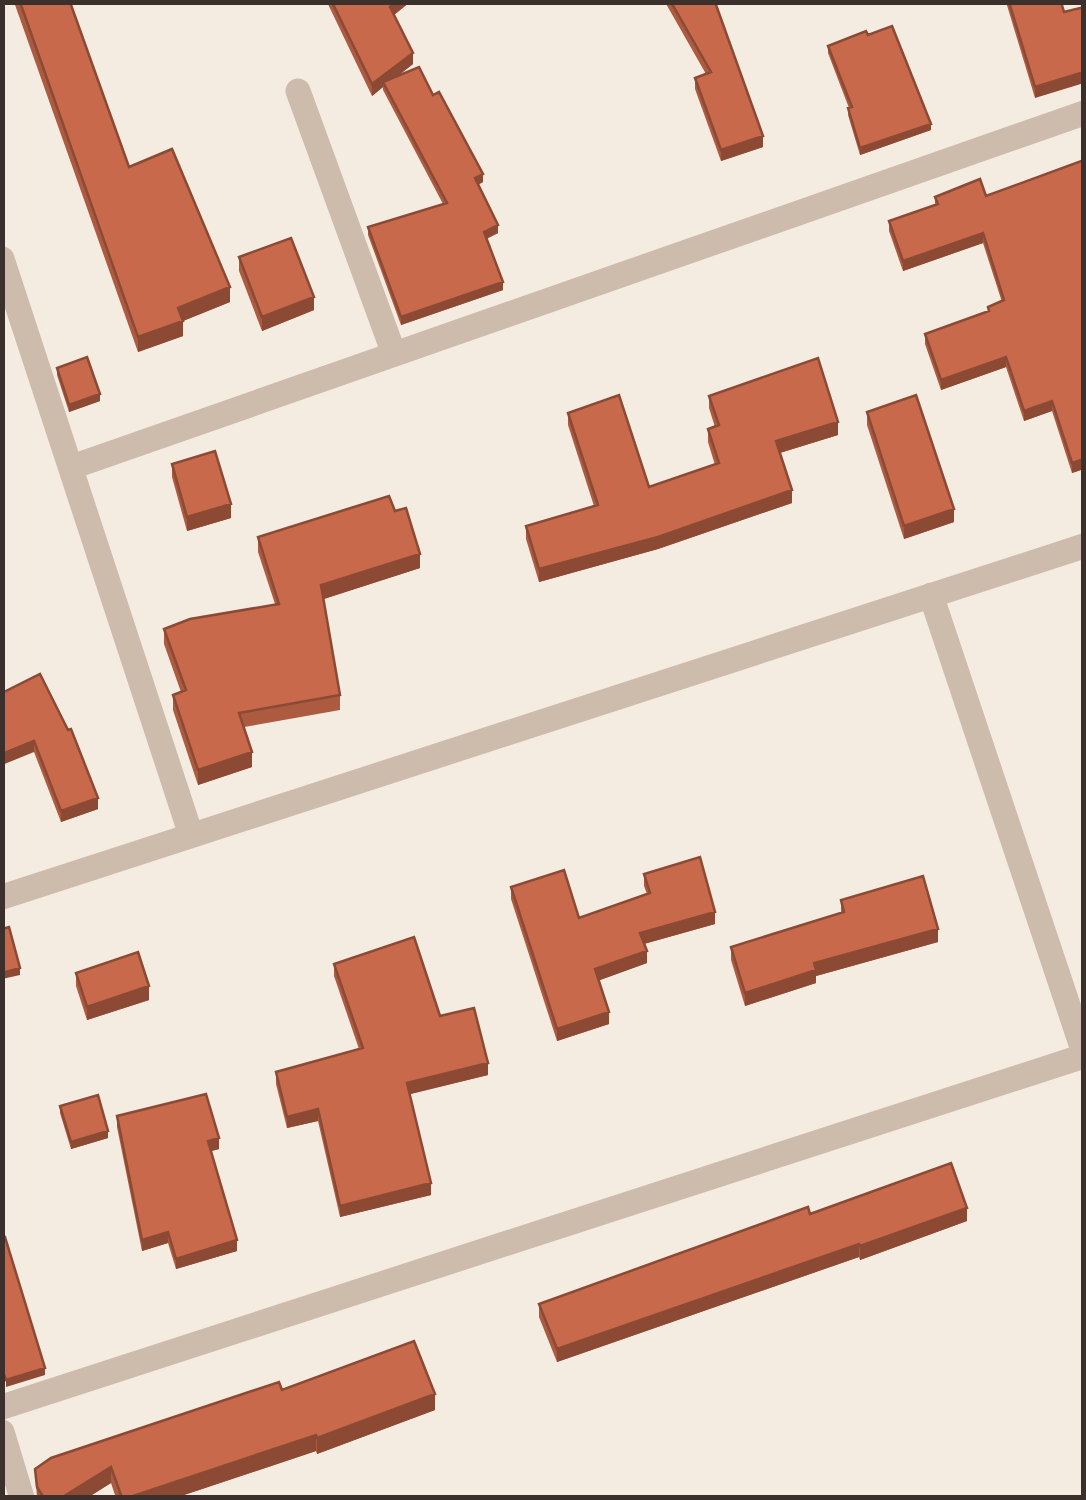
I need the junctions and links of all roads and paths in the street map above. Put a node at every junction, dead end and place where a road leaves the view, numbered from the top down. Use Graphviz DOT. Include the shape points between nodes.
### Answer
graph roads {
  1 [pos="298,91"];
  2 [pos="1084,112"];
  3 [pos="2,259"];
  4 [pos="394,354"];
  5 [pos="72,467"];
  6 [pos="1084,546"];
  7 [pos="932,595"];
  8 [pos="192,836"];
  9 [pos="2,896"];
  10 [pos="1084,1055"];
  11 [pos="2,1407"];
  12 [pos="2,1432"];
  13 [pos="22,1498"];
  1 -- 4 [label="street"];
  2 -- 4 [label="street"];
  3 -- 5 [label="street"];
  4 -- 5 [label="street"];
  5 -- 8 [label="street"];
  6 -- 7 [label="street"];
  7 -- 8 [label="street"];
  7 -- 10 [label="street"];
  8 -- 9 [label="street"];
  10 -- 11 [label="street"];
  12 -- 13 [label="street"];
}
